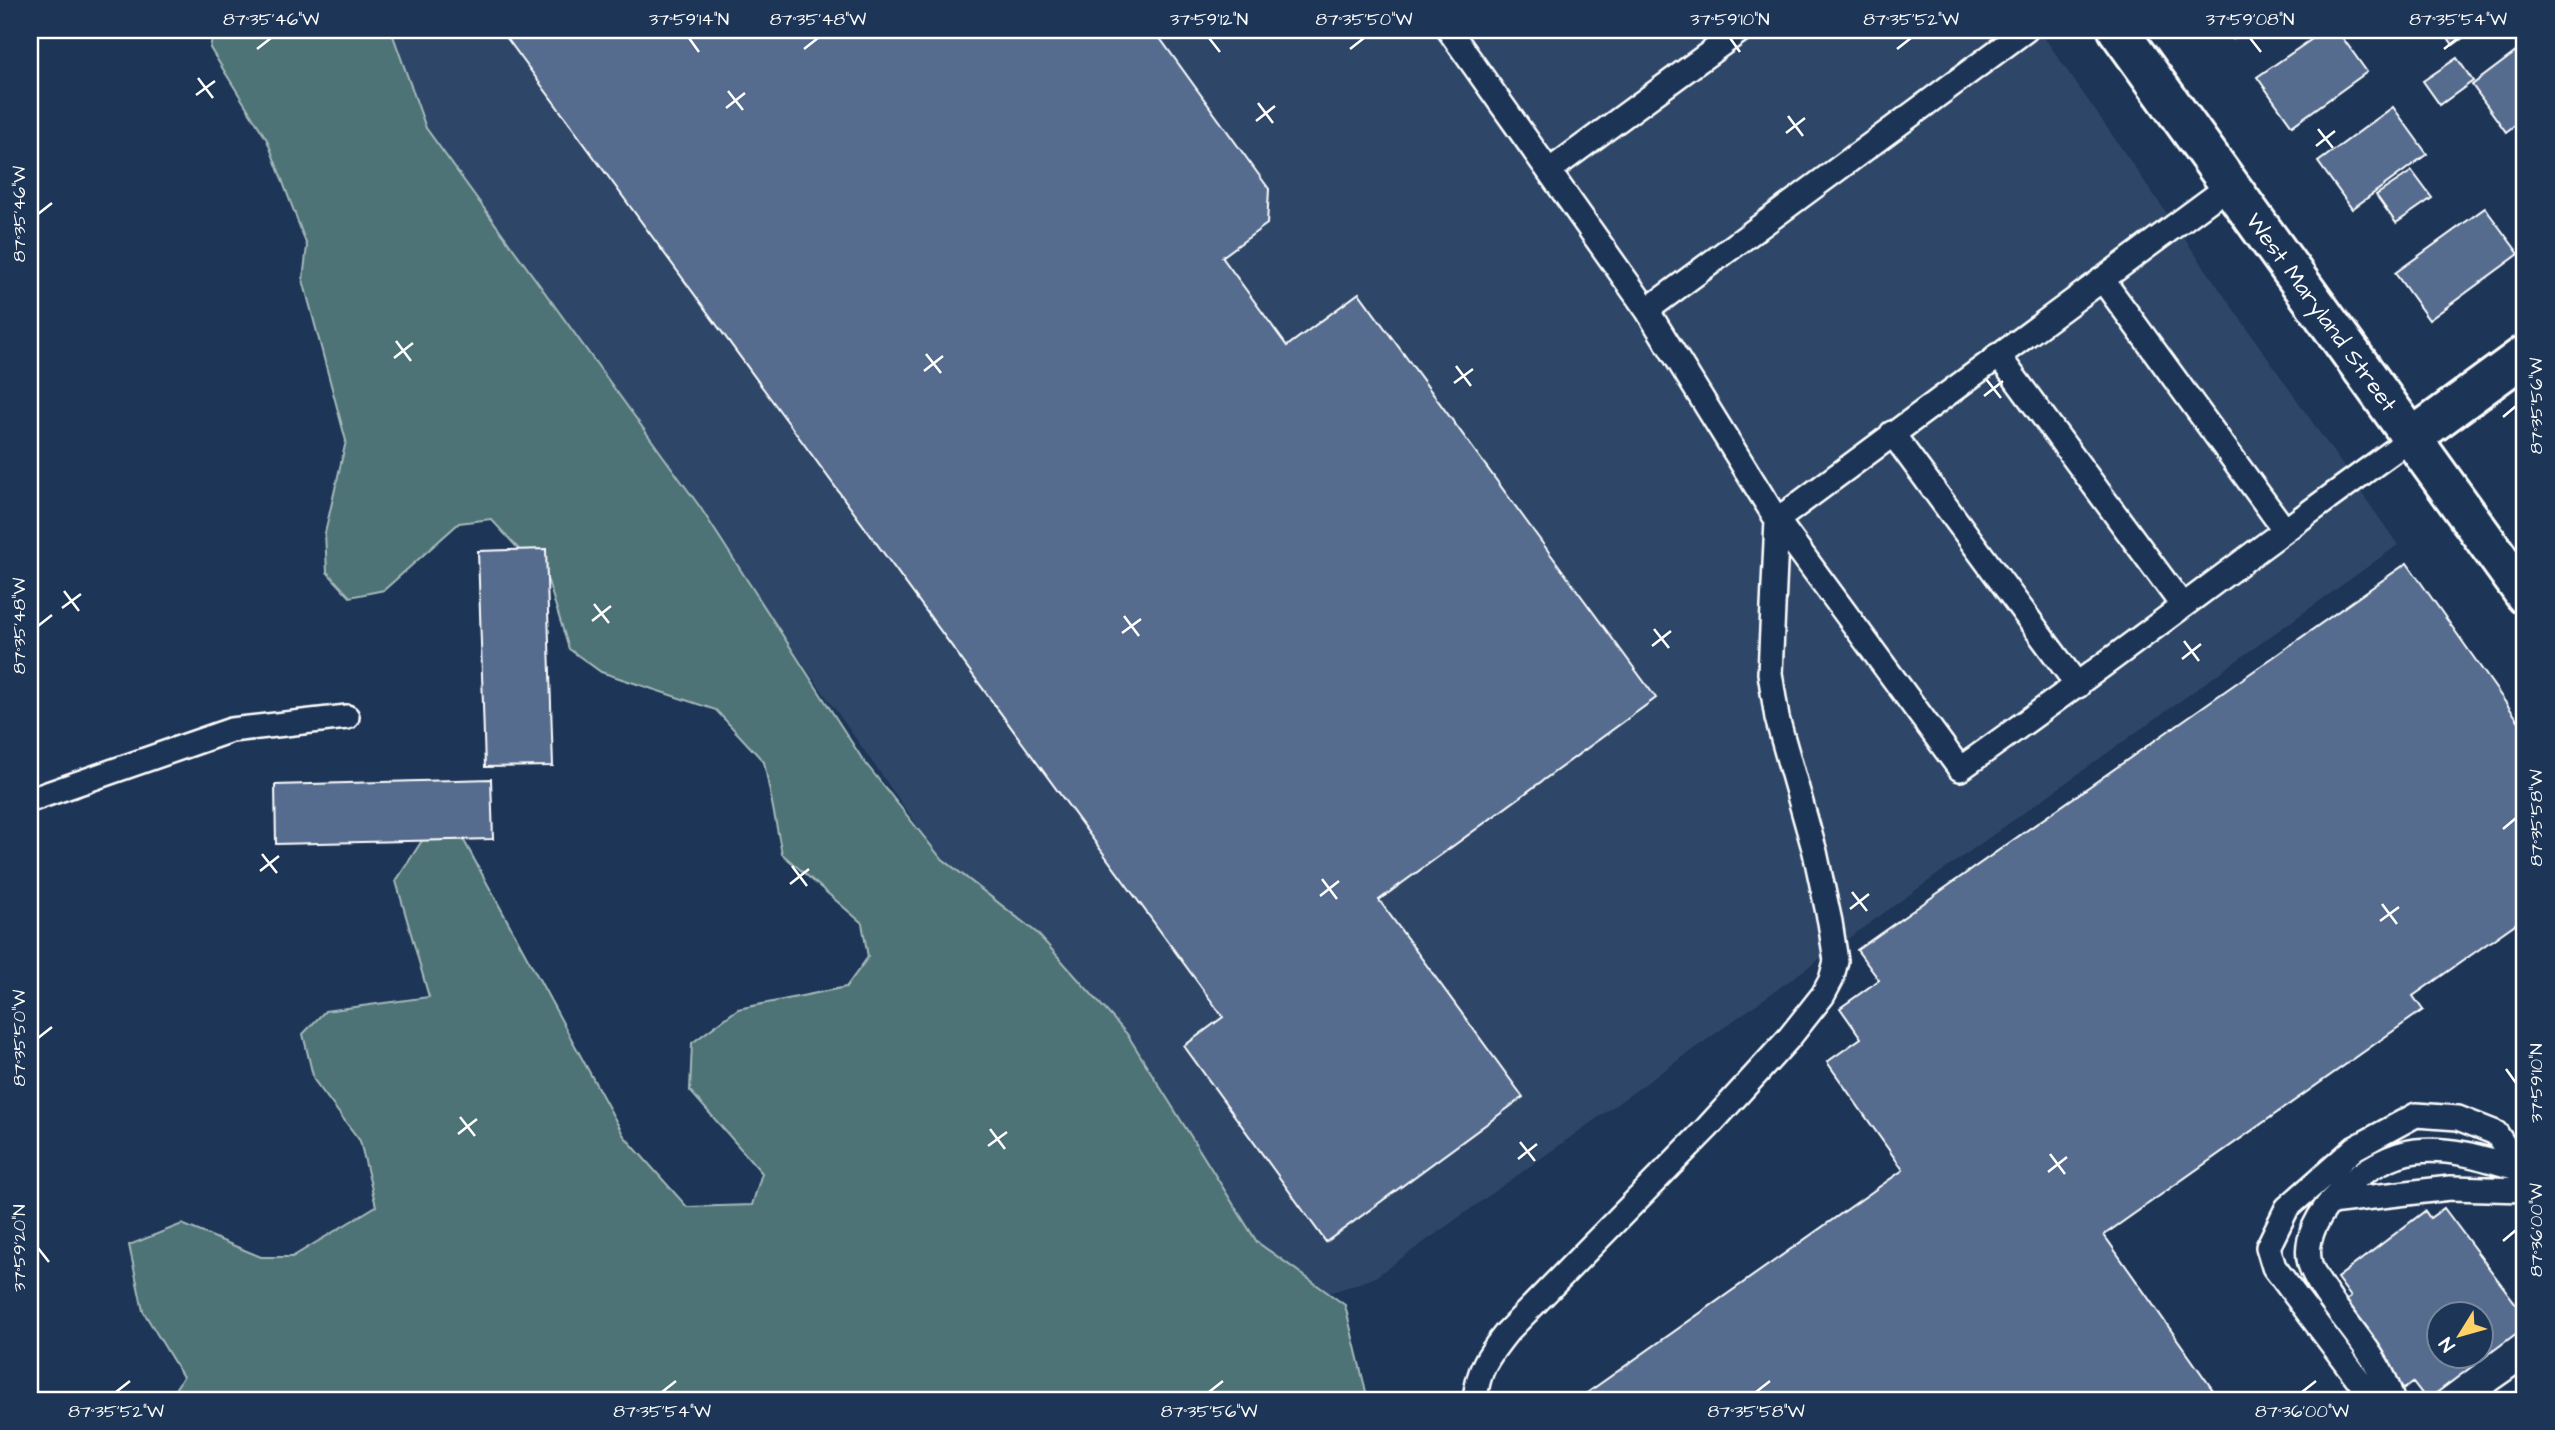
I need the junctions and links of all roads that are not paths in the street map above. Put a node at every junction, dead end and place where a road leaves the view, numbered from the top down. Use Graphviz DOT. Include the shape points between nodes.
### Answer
graph roads {
  1 [pos="1449,30"];
  2 [pos="1741,30"];
  3 [pos="2026,30"];
  4 [pos="2118,30"];
  5 [pos="1549,172"];
  6 [pos="2230,185"];
  7 [pos="2102,279"];
  8 [pos="1647,310"];
  9 [pos="1998,355"];
  10 [pos="2525,355"];
  11 [pos="1892,433"];
  12 [pos="2413,437"];
  13 [pos="1777,520"];
  14 [pos="2284,529"];
  15 [pos="2525,595"];
  16 [pos="2182,605"];
  17 [pos="2078,686"];
  18 [pos="347,717"];
  19 [pos="30,800"];
  20 [pos="2523,1179"];
  21 [pos="2327,1203"];
  22 [pos="2525,1386"];
  23 [pos="1475,1400"];
  24 [pos="2374,1400"];
  25 [pos="2392,1400"];
  26 [pos="2505,1400"];
  1 -- 5 [label="lane"];
  2 -- 5 [label="lane"];
  3 -- 8 [label="lane"];
  4 -- 6 [label="street, West Maryland Street"];
  5 -- 8 [label="lane"];
  6 -- 7 [label="lane"];
  6 -- 12 [label="street, West Maryland Street"];
  7 -- 9 [label="lane"];
  7 -- 14 [label="lane"];
  8 -- 13 [label="lane"];
  9 -- 11 [label="lane"];
  9 -- 16 [label="lane"];
  10 -- 12 [label="street"];
  11 -- 13 [label="lane"];
  11 -- 17 [label="lane"];
  12 -- 14 [label="lane"];
  12 -- 15 [label="street, West Maryland Street"];
  13 -- 17 [label="lane" via="1960,769"];
  13 -- 23 [label="lane" via="1770,673 1777,718 1830,922 1836,961 1831,980 1788,1038 1707,1128 1507,1332 1477,1378"];
  14 -- 16 [label="lane"];
  16 -- 17 [label="lane"];
  18 -- 19 [label="lane" via="231,730"];
  20 -- 21 [label="lane"];
  20 -- 21 [label="lane" via="2469,1153 2414,1151 2374,1165"];
  20 -- 24 [label="lane" via="2496,1133 2458,1118 2416,1115 2355,1148 2287,1208 2269,1247 2274,1267"];
  21 -- 25 [label="lane" via="2308,1242 2310,1265 2386,1379"];
  22 -- 26 [label="lane"];
}
